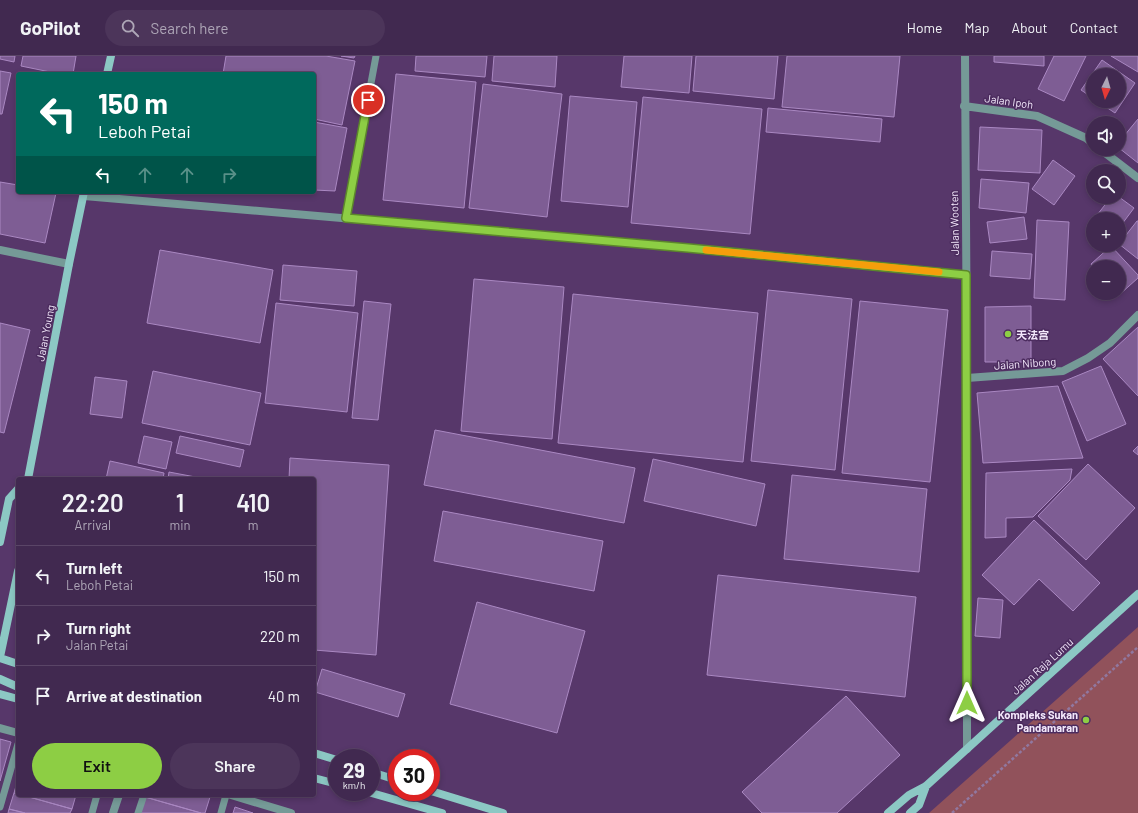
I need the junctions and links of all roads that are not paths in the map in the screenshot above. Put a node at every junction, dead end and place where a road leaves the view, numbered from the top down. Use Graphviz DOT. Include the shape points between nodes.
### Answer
graph roads {
  1 [pos="110,56"];
  2 [pos="376,56"];
  3 [pos="965,56"];
  4 [pos="107,72"];
  5 [pos="964,106"];
  6 [pos="1086,138"];
  7 [pos="1109,156"];
  8 [pos="1138,178"];
  9 [pos="84,194"];
  10 [pos="346,218"];
  11 [pos="0,250"];
  12 [pos="69,264"];
  13 [pos="966,275"];
  14 [pos="1138,315"];
  15 [pos="967,378"];
  16 [pos="27,477"];
  17 [pos="16,491"];
  18 [pos="0,542"];
  19 [pos="16,581"];
  20 [pos="1138,594"];
  21 [pos="0,657"];
  22 [pos="16,663"];
  23 [pos="0,679"];
  24 [pos="16,686"];
  25 [pos="0,694"];
  26 [pos="16,698"];
  27 [pos="0,728"];
  28 [pos="16,732"];
  29 [pos="967,749"];
  30 [pos="16,751"];
  31 [pos="316,754"];
  32 [pos="328,757"];
  33 [pos="316,779"];
  34 [pos="328,782"];
  35 [pos="926,786"];
  36 [pos="440,794"];
  37 [pos="380,795"];
  38 [pos="96,797"];
  39 [pos="118,797"];
  40 [pos="143,797"];
  41 [pos="225,797"];
  42 [pos="238,797"];
  43 [pos="0,807"];
  44 [pos="92,813"];
  45 [pos="114,813"];
  46 [pos="138,813"];
  47 [pos="221,813"];
  48 [pos="290,813"];
  49 [pos="442,813"];
  50 [pos="503,813"];
  51 [pos="888,813"];
  52 [pos="910,813"];
  1 -- 4 [label="main road"];
  2 -- 10 [label="lane"];
  3 -- 5 [label="street, Jalan Wooten"];
  5 -- 6 [label="street, Jalan Ipoh" via="1037,116"];
  5 -- 13 [label="street, Jalan Wooten"];
  7 -- 8 [label="street"];
  9 -- 10 [label="street"];
  9 -- 12 [label="main road, Jalan Young"];
  10 -- 13 [label="street"];
  11 -- 12 [label="street"];
  12 -- 16 [label="main road, Jalan Young"];
  13 -- 15 [label="street, Jalan Wooten"];
  14 -- 15 [label="street, Jalan Nibong" via="1110,343 1063,371"];
  15 -- 29 [label="street, Jalan Wooten"];
  17 -- 18 [label="main road" via="9,499"];
  19 -- 21 [label="main road"];
  20 -- 29 [label="main road, Jalan Raja Lumu"];
  21 -- 22 [label="main road"];
  23 -- 24 [label="main road"];
  25 -- 26 [label="main road"];
  27 -- 28 [label="street"];
  29 -- 35 [label="main road, Jalan Raja Lumu"];
  30 -- 43 [label="lane"];
  31 -- 32 [label="main road"];
  33 -- 34 [label="main road"];
  35 -- 51 [label="main road, Jalan Raja Lumu" via="909,795"];
  35 -- 52 [label="main road, Jalan Raja Lumu" via="919,806"];
  36 -- 50 [label="main road"];
  37 -- 49 [label="main road"];
  38 -- 44 [label="lane"];
  39 -- 45 [label="street"];
  40 -- 46 [label="lane"];
  41 -- 47 [label="lane"];
  42 -- 48 [label="street"];
}
